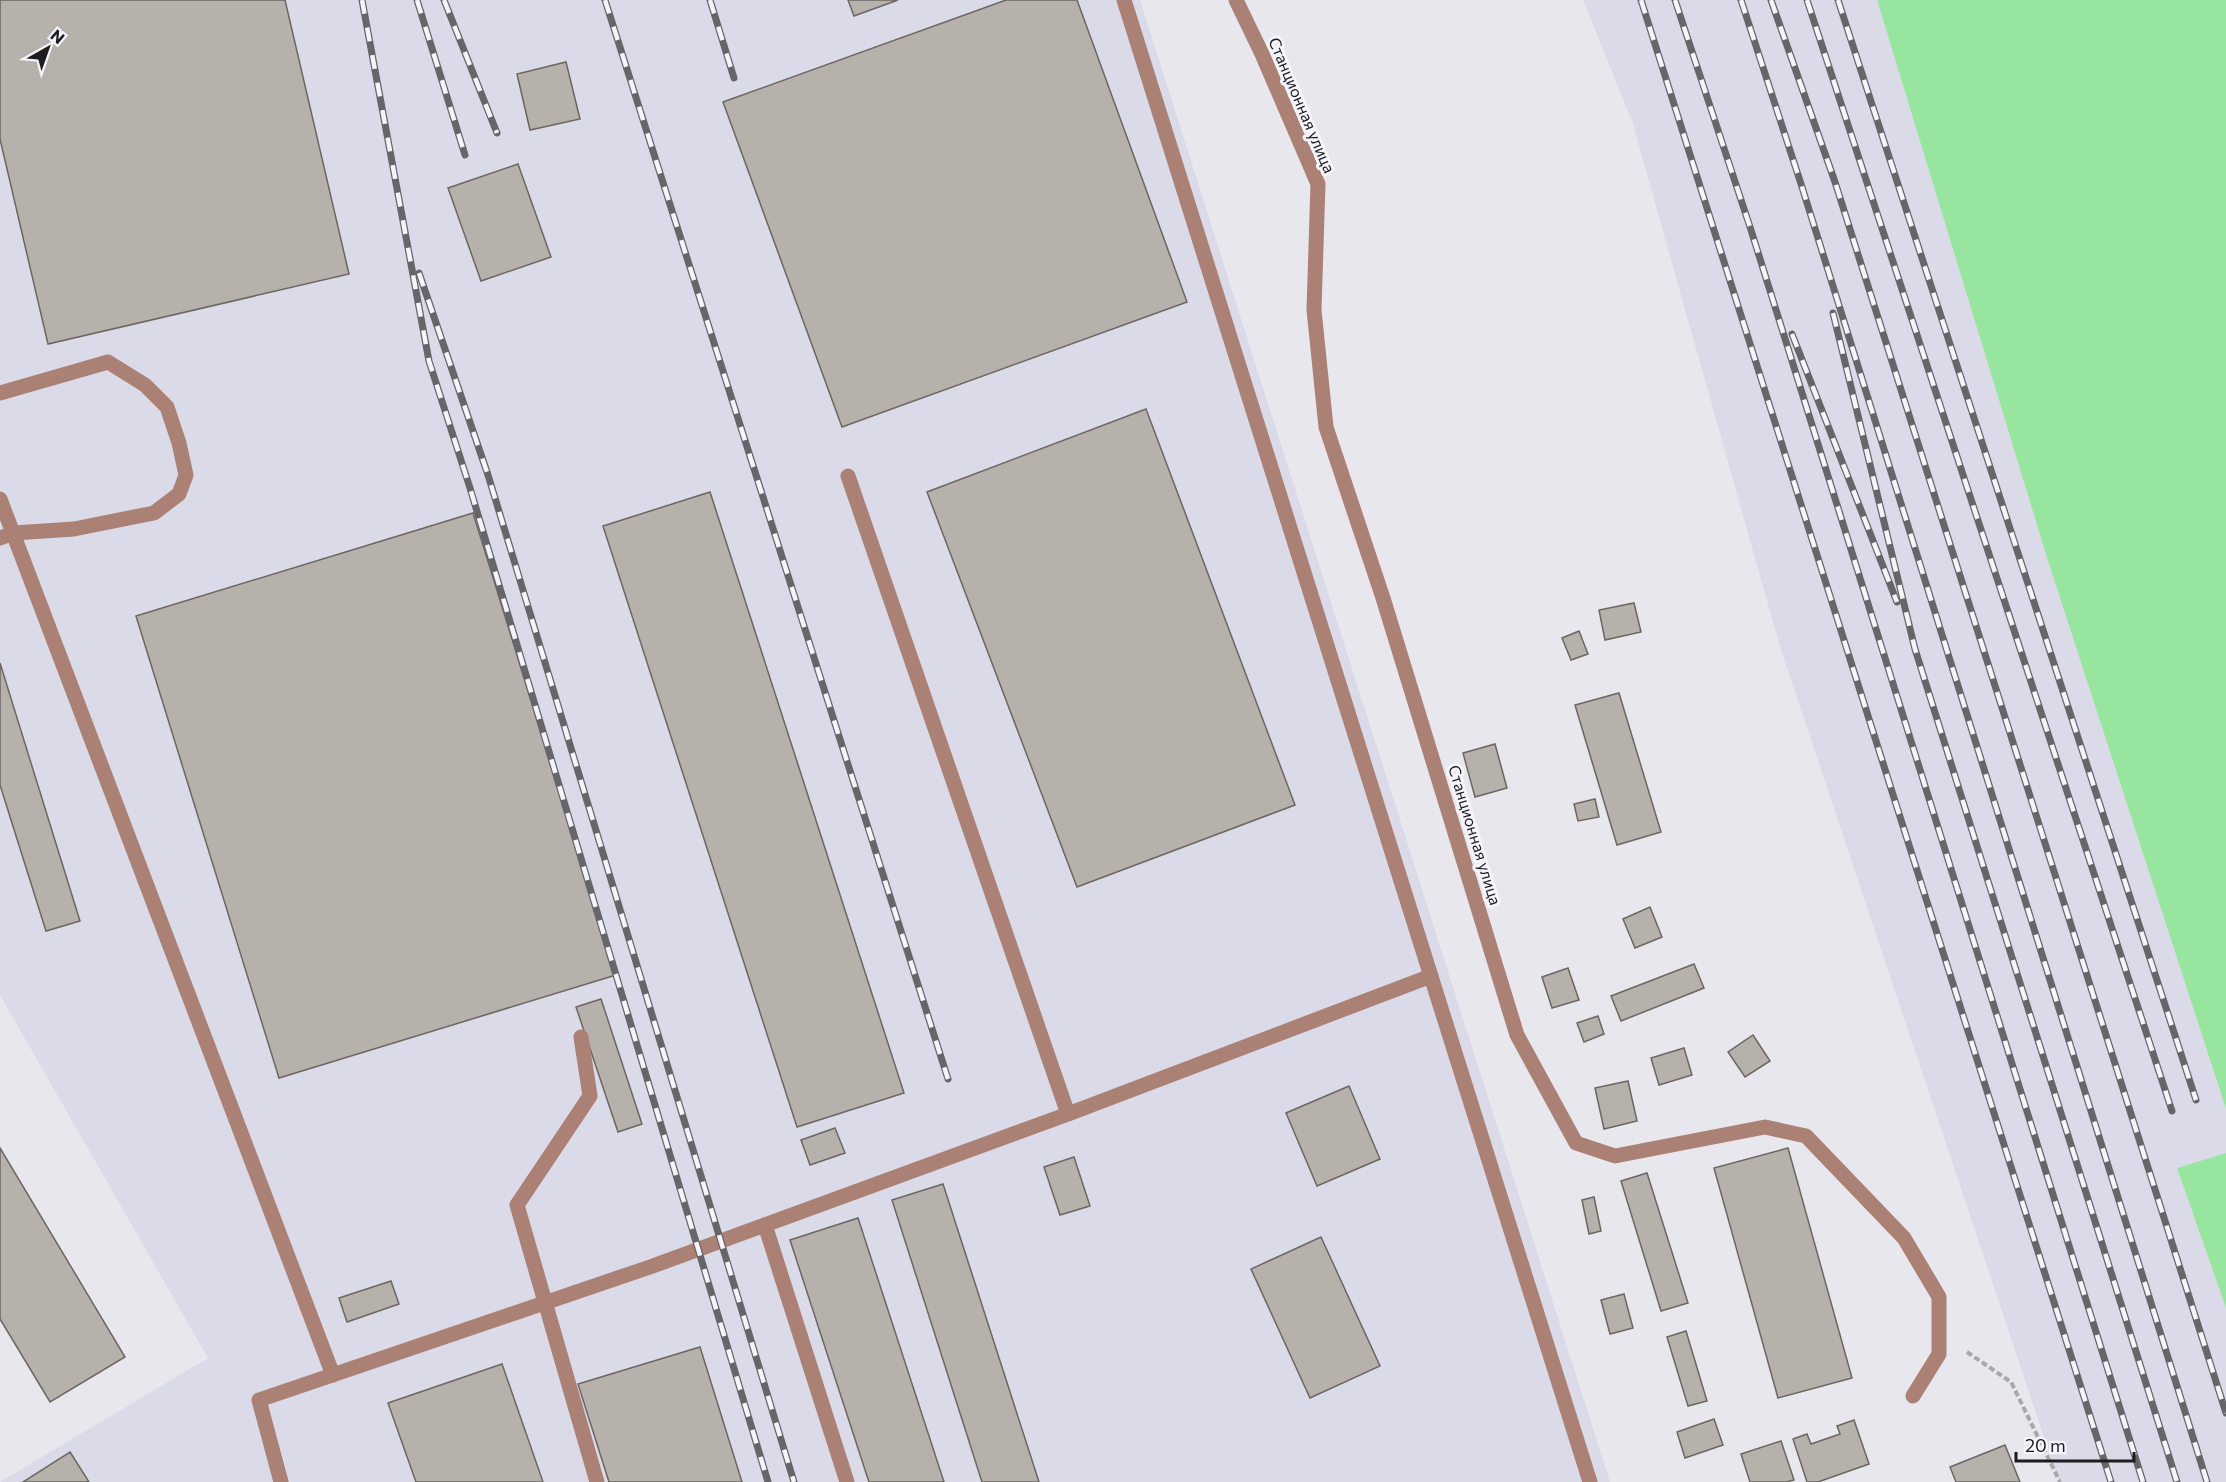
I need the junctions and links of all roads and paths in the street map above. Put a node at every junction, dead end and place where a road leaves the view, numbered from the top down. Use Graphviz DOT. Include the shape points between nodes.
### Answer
graph roads {
  1 [pos="1124,0"];
  2 [pos="1236,0"];
  3 [pos="0,393"];
  4 [pos="848,476"];
  5 [pos="0,499"];
  6 [pos="7,536"];
  7 [pos="1431,976"];
  8 [pos="580,1037"];
  9 [pos="1068,1114"];
  10 [pos="765,1225"];
  11 [pos="544,1303"];
  12 [pos="1939,1333"];
  13 [pos="333,1375"];
  14 [pos="1913,1396"];
  15 [pos="281,1482"];
  16 [pos="597,1482"];
  17 [pos="847,1482"];
  18 [pos="1590,1482"];
  19 [pos="2060,1482"];
  1 -- 7 [label="street"];
  2 -- 12 [label="street, Станционная улица" via="1318,184 1314,310 1326,427 1383,598 1517,1035 1576,1143 1615,1156 1765,1127 1806,1136 1904,1238 1939,1297"];
  3 -- 6 [label="street" via="108,362 145,386 167,407 186,476 179,494 154,513 74,529"];
  4 -- 9 [label="street"];
  5 -- 6 [label="street"];
  6 -- 13 [label="street"];
  7 -- 9 [label="street"];
  7 -- 18 [label="street"];
  8 -- 11 [label="street" via="590,1096 517,1205"];
  9 -- 10 [label="street"];
  10 -- 11 [label="street"];
  10 -- 17 [label="street"];
  11 -- 13 [label="street"];
  11 -- 16 [label="street"];
  12 -- 14 [label="street, Станционная улица" via="1940,1354"];
  12 -- 19 [label="path" via="2011,1382"];
  13 -- 15 [label="street" via="259,1400"];
}
